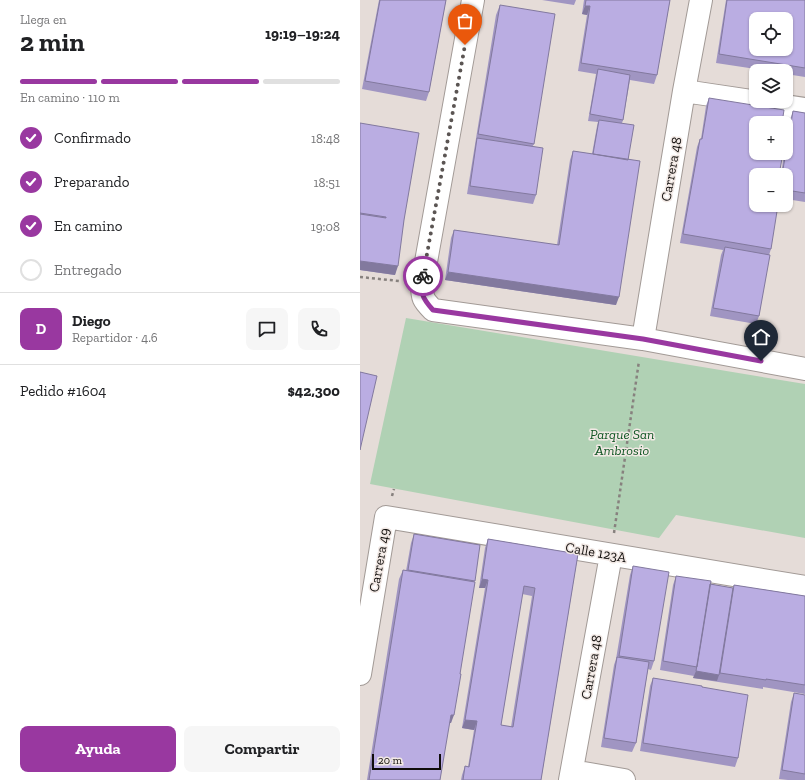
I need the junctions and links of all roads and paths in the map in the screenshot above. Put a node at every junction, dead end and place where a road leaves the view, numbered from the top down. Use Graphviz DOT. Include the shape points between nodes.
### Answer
graph roads {
  1 [pos="473,0"];
  2 [pos="701,0"];
  3 [pos="684,92"];
  4 [pos="805,109"];
  5 [pos="360,277"];
  6 [pos="422,284"];
  7 [pos="643,339"];
  8 [pos="805,369"];
  9 [pos="386,517"];
  10 [pos="611,555"];
  11 [pos="805,587"];
  12 [pos="360,674"];
  13 [pos="571,776"];
  14 [pos="624,780"];
  1 -- 6 [label="street"];
  2 -- 3 [label="street, Carrera 48"];
  3 -- 4 [label="street"];
  3 -- 7 [label="street, Carrera 48"];
  5 -- 6 [label="path"];
  6 -- 7 [label="street" via="424,301 433,310"];
  7 -- 8 [label="street"];
  7 -- 10 [label="path"];
  9 -- 10 [label="street, Calle 123A"];
  9 -- 12 [label="street, Carrera 49"];
  10 -- 11 [label="street, Calle 123A"];
  10 -- 13 [label="street, Carrera 48"];
  13 -- 14 [label="street"];
}
